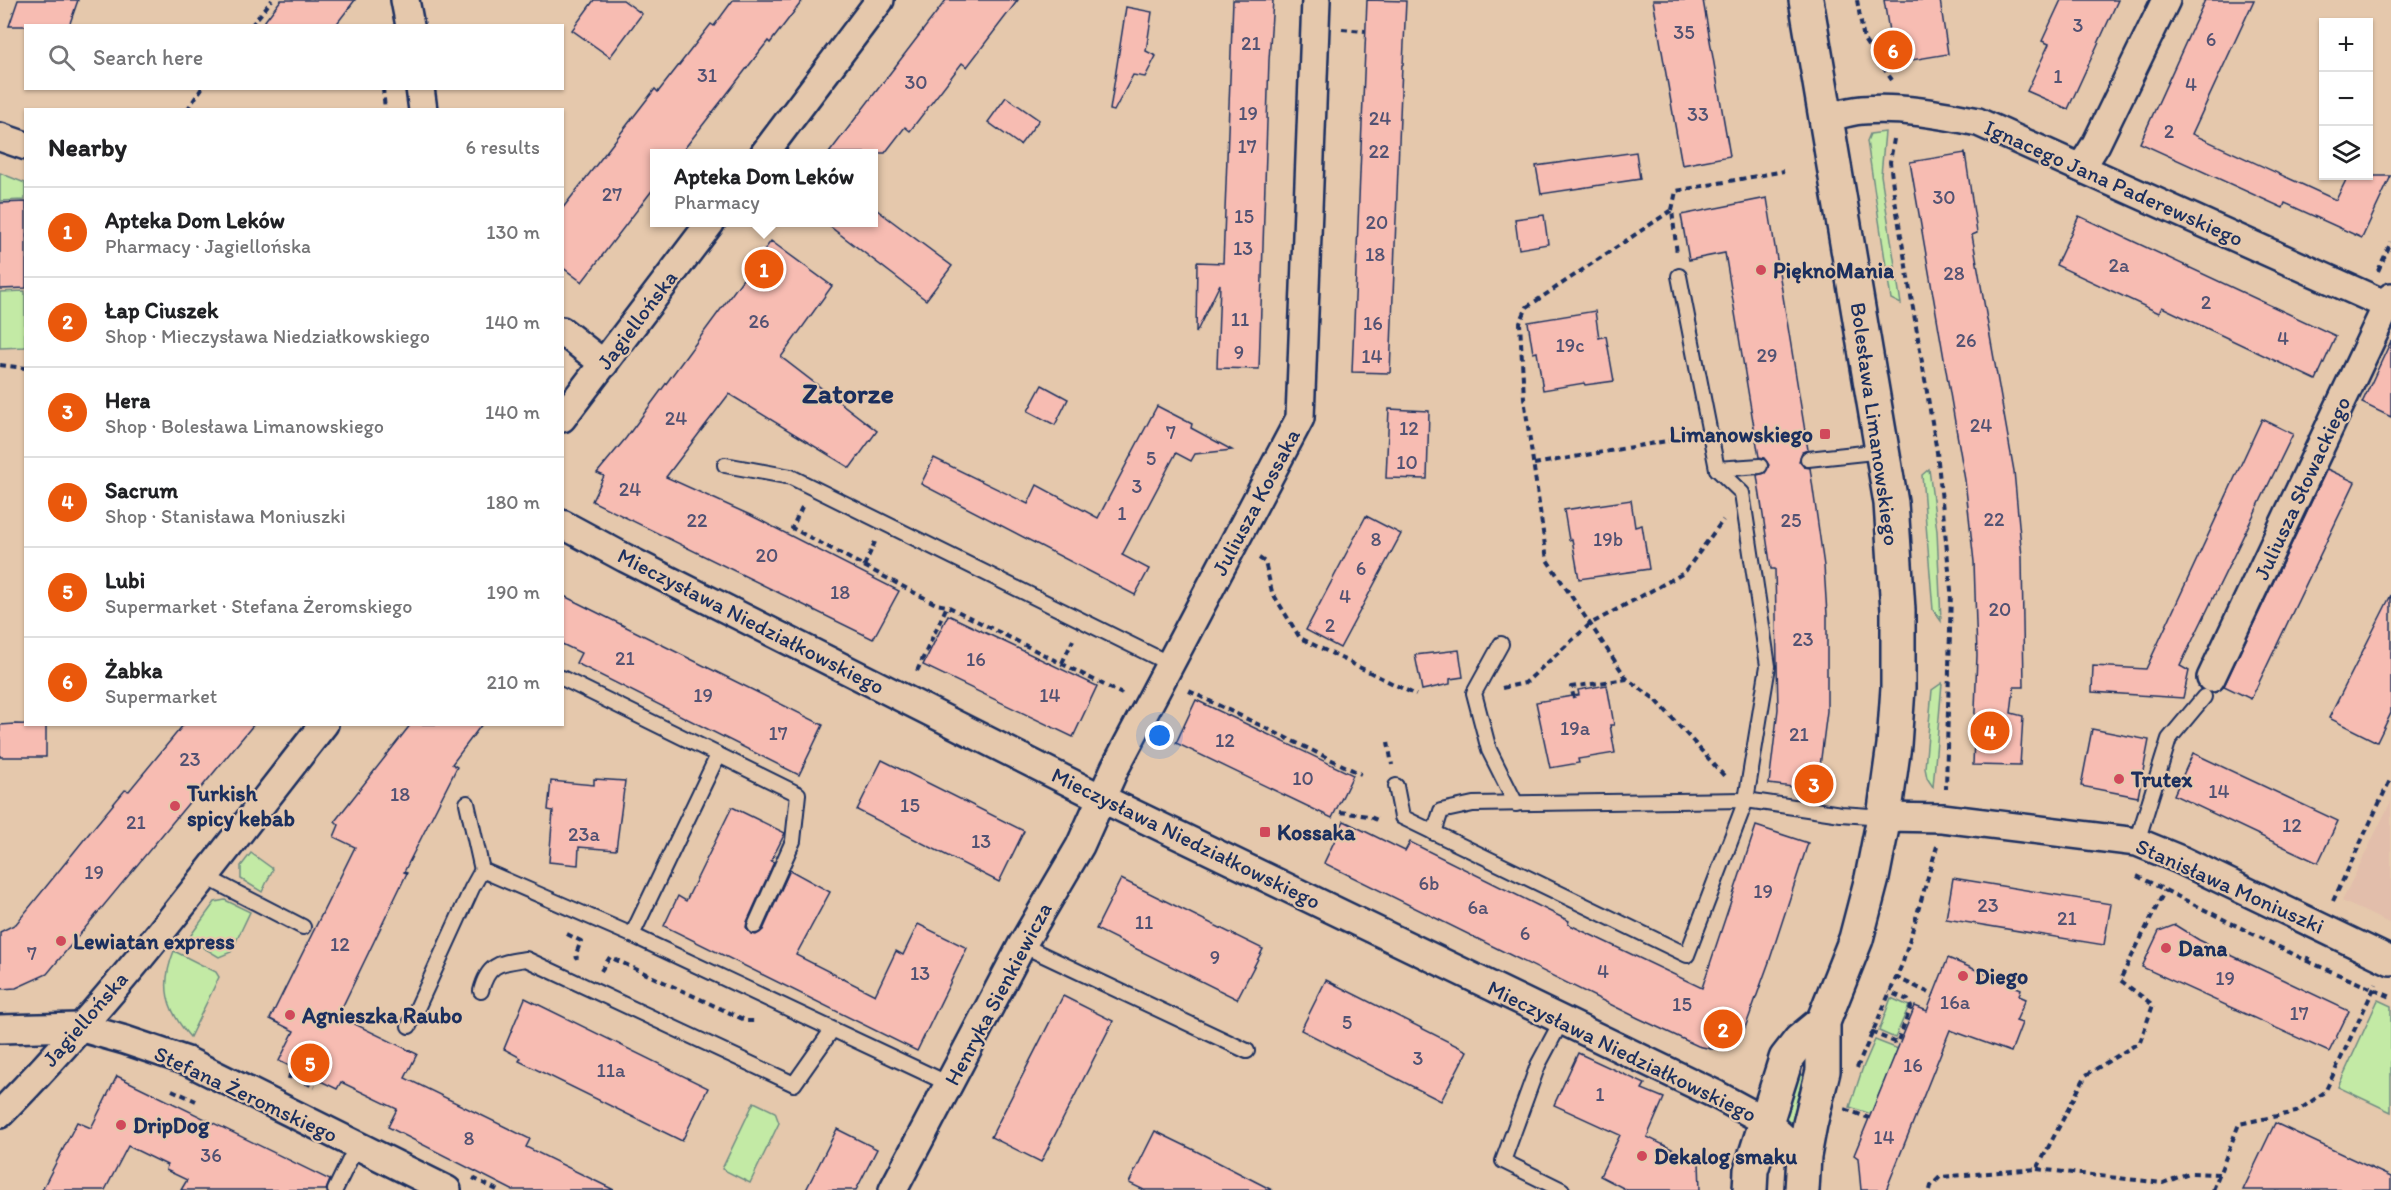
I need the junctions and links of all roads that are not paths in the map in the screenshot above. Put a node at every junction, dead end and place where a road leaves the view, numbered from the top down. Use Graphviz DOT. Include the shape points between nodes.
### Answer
graph roads {
  1 [pos="405,0"];
  2 [pos="880,0"];
  3 [pos="1316,0"];
  4 [pos="1806,0"];
  5 [pos="2166,0"];
  6 [pos="410,24"];
  7 [pos="420,90"];
  8 [pos="423,108"];
  9 [pos="1826,118"];
  10 [pos="0,137"];
  11 [pos="24,145"];
  12 [pos="767,149"];
  13 [pos="2081,168"];
  14 [pos="707,227"];
  15 [pos="1679,276"];
  16 [pos="2386,297"];
  17 [pos="564,333"];
  18 [pos="604,364"];
  19 [pos="564,415"];
  20 [pos="1883,451"];
  21 [pos="1808,459"];
  22 [pos="725,465"];
  23 [pos="1760,466"];
  24 [pos="1717,469"];
  25 [pos="564,525"];
  26 [pos="1501,644"];
  27 [pos="1170,664"];
  28 [pos="564,679"];
  29 [pos="2208,687"];
  30 [pos="322,726"];
  31 [pos="718,755"];
  32 [pos="1396,786"];
  33 [pos="1101,798"];
  34 [pos="1746,800"];
  35 [pos="467,802"];
  36 [pos="1516,804"];
  37 [pos="1884,817"];
  38 [pos="1434,833"];
  39 [pos="2137,842"];
  40 [pos="482,870"];
  41 [pos="204,876"];
  42 [pos="754,926"];
  43 [pos="303,927"];
  44 [pos="632,935"];
  45 [pos="1023,945"];
  46 [pos="2389,960"];
  47 [pos="481,991"];
  48 [pos="1562,1020"];
  49 [pos="1823,1022"];
  50 [pos="409,1026"];
  51 [pos="79,1028"];
  52 [pos="0,1029"];
  53 [pos="832,1030"];
  54 [pos="1247,1051"];
  55 [pos="949,1084"];
  56 [pos="0,1114"];
  57 [pos="1765,1121"];
  58 [pos="357,1145"];
  59 [pos="1804,1156"];
  60 [pos="335,1190"];
  61 [pos="447,1190"];
  62 [pos="893,1190"];
  63 [pos="1562,1190"];
  64 [pos="1750,1190"];
  65 [pos="1803,1190"];
  1 -- 6 [label="street"];
  2 -- 12 [label="street"];
  3 -- 27 [label="street, Juliusza Kossaka" via="1300,418"];
  4 -- 9 [label="main road, Bolesława Limanowskiego"];
  5 -- 13 [label="street"];
  7 -- 8 [label="street"];
  9 -- 13 [label="street, Ignacego Jana Paderewskiego" via="1861,110 1950,116 1978,122"];
  9 -- 20 [label="main road, Bolesława Limanowskiego"];
  10 -- 11 [label="street"];
  13 -- 16 [label="street, Ignacego Jana Paderewskiego"];
  14 -- 18 [label="street, Jagiellońska"];
  15 -- 24 [label="lane"];
  16 -- 29 [label="street, Juliusza Słowackiego"];
  17 -- 18 [label="street"];
  18 -- 19 [label="street, Jagiellońska"];
  20 -- 21 [label="lane"];
  20 -- 37 [label="main road, Bolesława Limanowskiego" via="1891,503 1898,610 1898,688"];
  22 -- 27 [label="lane" via="791,477"];
  23 -- 24 [label="lane"];
  24 -- 34 [label="lane" via="1743,493 1768,666"];
  25 -- 33 [label="street, Mieczysława Niedziałkowskiego"];
  26 -- 36 [label="lane" via="1474,693 1489,750"];
  27 -- 33 [label="street, Juliusza Kossaka"];
  28 -- 31 [label="lane"];
  29 -- 39 [label="lane" via="2169,739"];
  30 -- 41 [label="street, Jagiellońska"];
  31 -- 42 [label="lane" via="798,794 793,841"];
  31 -- 44 [label="lane"];
  32 -- 38 [label="lane" via="1402,817"];
  33 -- 45 [label="street, Henryka Sienkiewicza" via="1080,846"];
  33 -- 48 [label="street, Mieczysława Niedziałkowskiego"];
  34 -- 36 [label="lane"];
  34 -- 37 [label="lane"];
  34 -- 38 [label="lane" via="1687,955"];
  35 -- 40 [label="lane"];
  36 -- 38 [label="lane" via="1473,804 1441,811"];
  37 -- 39 [label="street, Stanisława Moniuszki" via="1942,818"];
  37 -- 49 [label="main road, Bolesława Limanowskiego" via="1856,939"];
  39 -- 46 [label="street, Stanisława Moniuszki"];
  40 -- 44 [label="lane"];
  40 -- 50 [label="lane"];
  41 -- 43 [label="lane"];
  41 -- 51 [label="street, Jagiellońska"];
  44 -- 53 [label="lane"];
  45 -- 54 [label="lane"];
  45 -- 55 [label="street, Henryka Sienkiewicza"];
  47 -- 53 [label="lane" via="485,975 500,962 526,959 794,1084"];
  48 -- 57 [label="street, Mieczysława Niedziałkowskiego"];
  48 -- 63 [label="lane" via="1538,1065 1503,1161"];
  49 -- 57 [label="main road, Bolesława Limanowskiego" via="1786,1059"];
  49 -- 59 [label="main road, Bolesława Limanowskiego" via="1823,1071"];
  51 -- 52 [label="street, Stefana Żeromskiego"];
  51 -- 56 [label="street, Jagiellońska"];
  51 -- 58 [label="street, Stefana Żeromskiego" via="187,1061"];
  53 -- 55 [label="lane"];
  55 -- 62 [label="street, Henryka Sienkiewicza"];
  57 -- 59 [label="street, Mieczysława Niedziałkowskiego"];
  57 -- 64 [label="main road, Bolesława Limanowskiego" via="1751,1170"];
  58 -- 60 [label="lane"];
  58 -- 61 [label="street, Stefana Żeromskiego"];
  59 -- 65 [label="main road, Bolesława Limanowskiego"];
}
